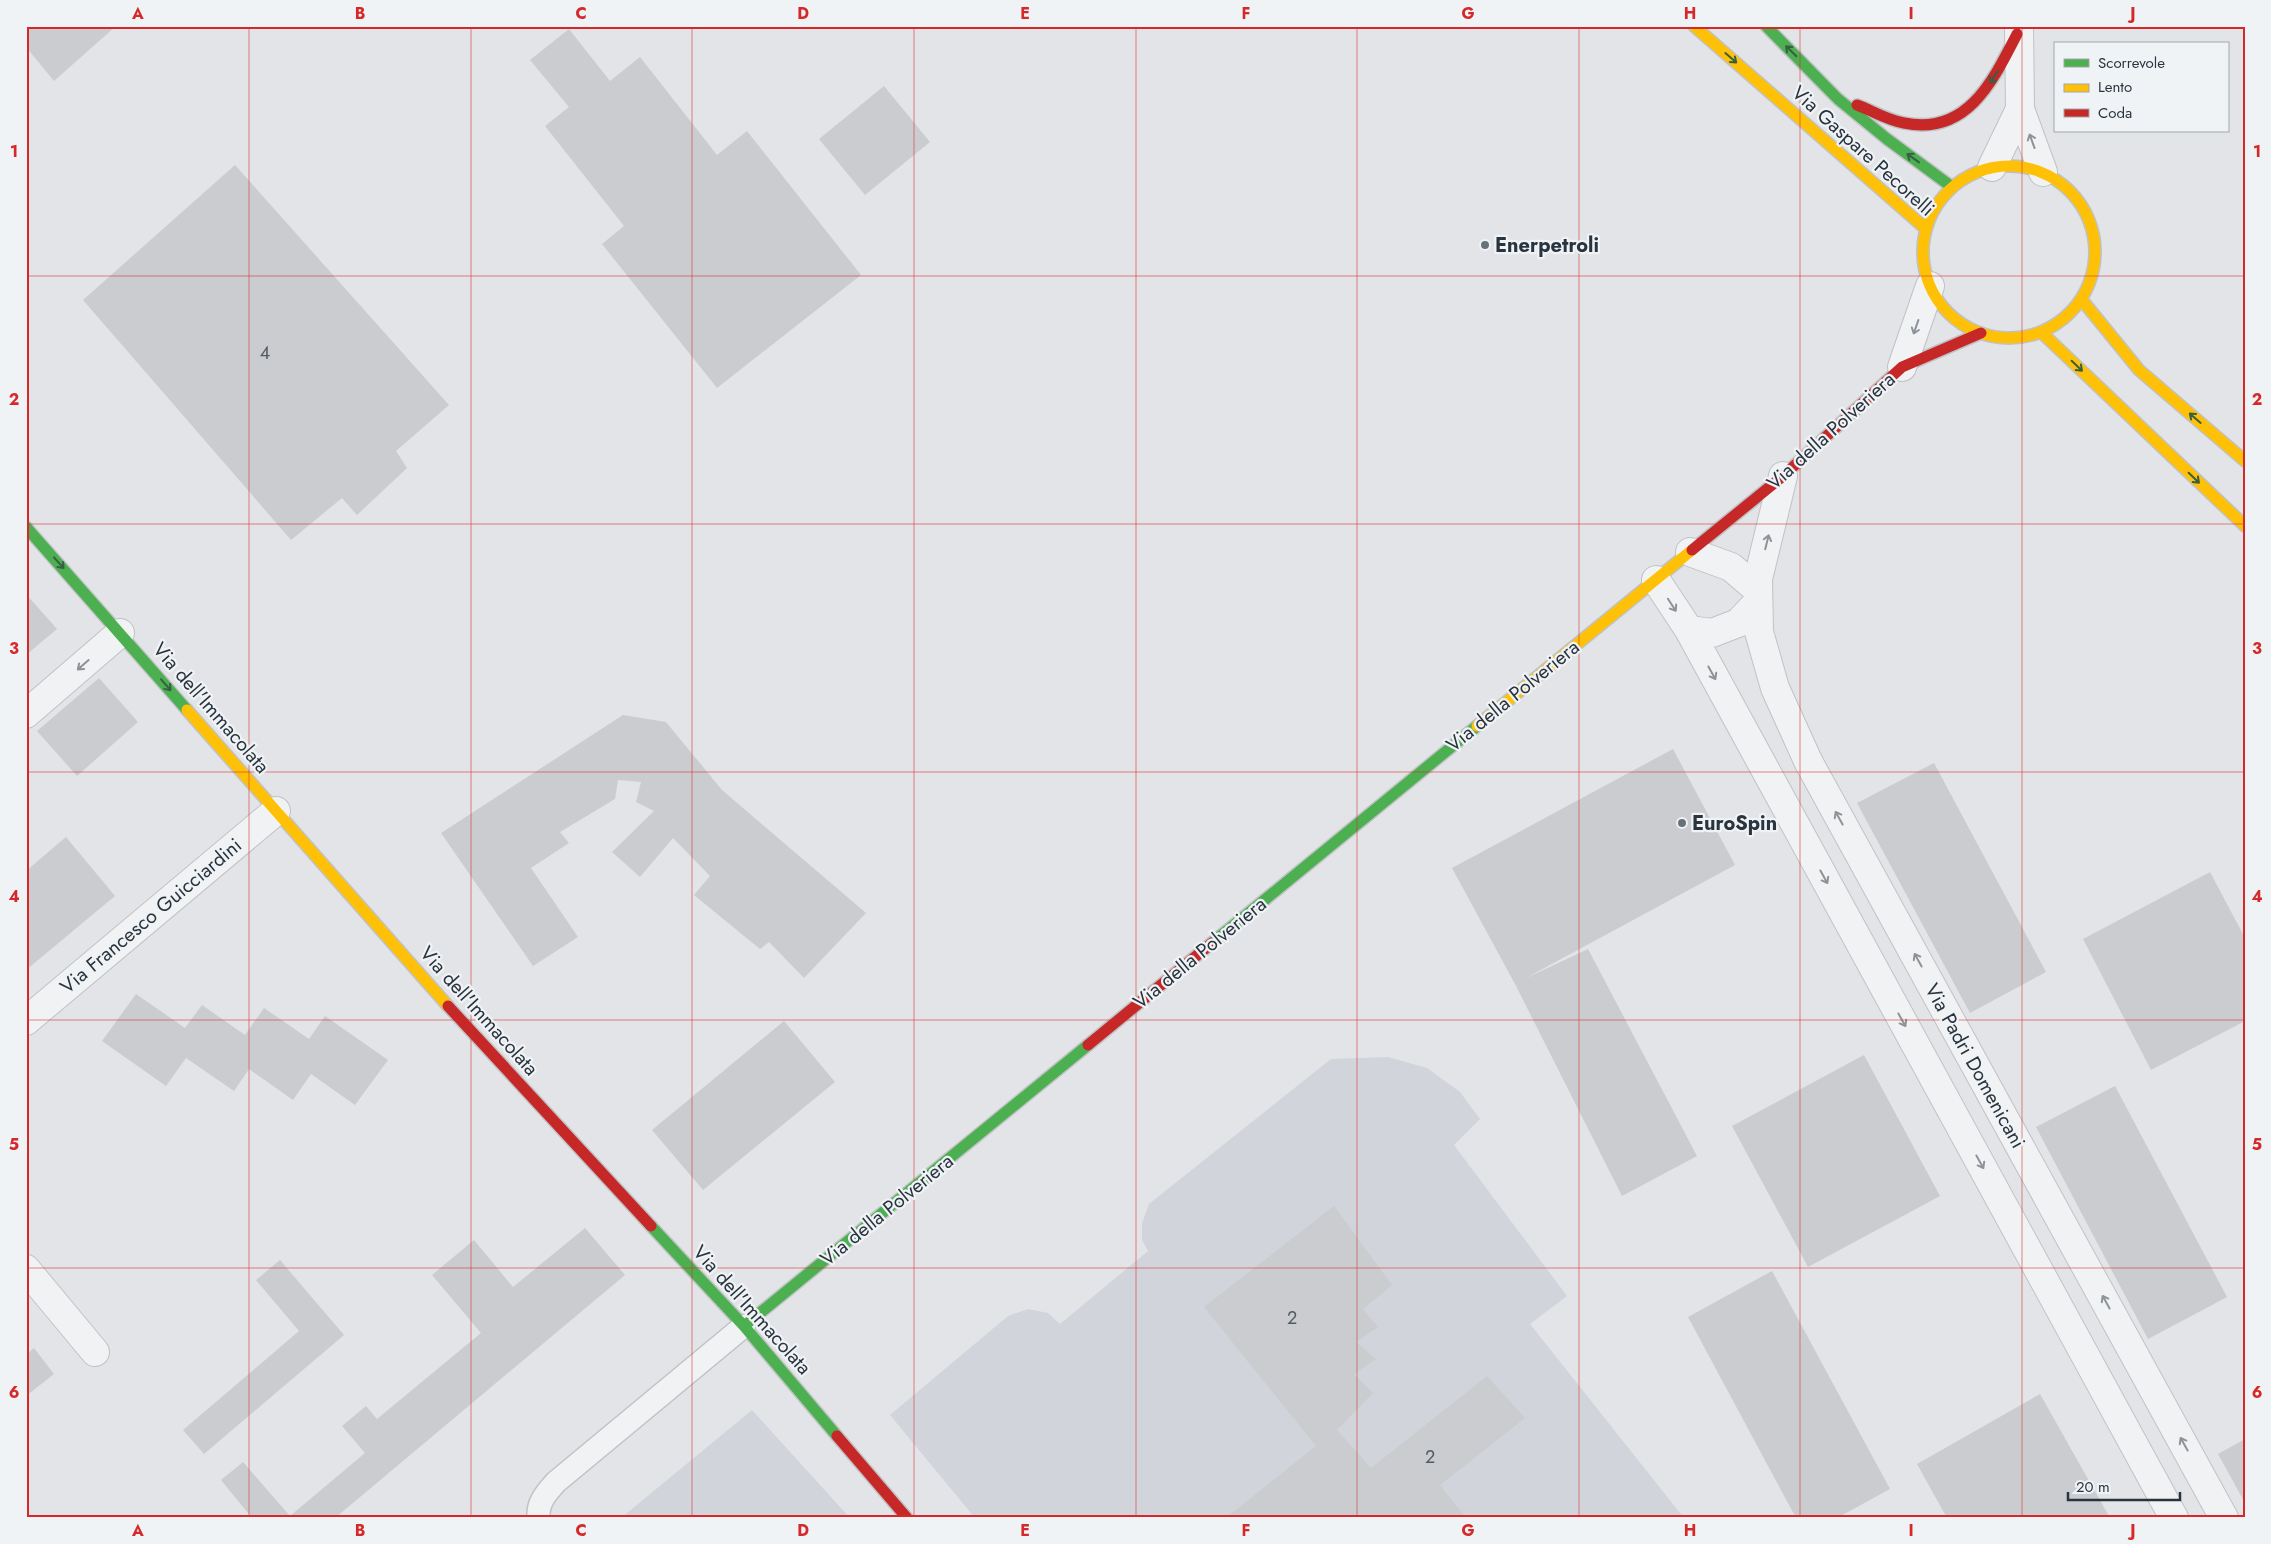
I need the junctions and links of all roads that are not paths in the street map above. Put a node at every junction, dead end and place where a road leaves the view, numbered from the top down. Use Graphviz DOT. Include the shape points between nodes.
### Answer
graph roads {
  1 [pos="1694,26"];
  2 [pos="1766,26"];
  3 [pos="2018,30"];
  4 [pos="1838,99"];
  5 [pos="2020,109"];
  6 [pos="1992,167"];
  7 [pos="2043,172"];
  8 [pos="1952,187"];
  9 [pos="1926,229"];
  10 [pos="1930,286"];
  11 [pos="2082,300"];
  12 [pos="2041,332"];
  13 [pos="1981,333"];
  14 [pos="1902,368"];
  15 [pos="2245,461"];
  16 [pos="1783,476"];
  17 [pos="2245,526"];
  18 [pos="26,527"];
  19 [pos="1690,552"];
  20 [pos="1656,580"];
  21 [pos="1758,596"];
  22 [pos="1689,630"];
  23 [pos="120,633"];
  24 [pos="26,714"];
  25 [pos="276,811"];
  26 [pos="26,1021"];
  27 [pos="26,1269"];
  28 [pos="744,1326"];
  29 [pos="95,1352"];
  30 [pos="539,1518"];
  31 [pos="907,1518"];
  32 [pos="2174,1518"];
  33 [pos="2224,1518"];
  1 -- 9 [label="street, Via Gaspare Pecorelli, one-way"];
  4 -- 2 [label="street, Via Gaspare Pecorelli, one-way"];
  3 -- 4 [label="street, one-way" via="1998,71 1981,96 1961,115 1935,124 1904,124"];
  3 -- 5 [label="street"];
  8 -- 4 [label="street, Via Gaspare Pecorelli, one-way"];
  5 -- 6 [label="street"];
  7 -- 5 [label="street, one-way"];
  6 -- 7 [label="street, Via Gaspare Pecorelli" via="2017,166"];
  6 -- 8 [label="street, Via Gaspare Pecorelli" via="1968,176"];
  7 -- 11 [label="street, Via Gaspare Pecorelli" via="2066,186 2092,225 2096,248 2093,274"];
  8 -- 9 [label="street" via="1934,209"];
  9 -- 10 [label="street, Via Gaspare Pecorelli" via="1923,264"];
  10 -- 13 [label="street, Via Gaspare Pecorelli" via="1941,305 1956,320"];
  10 -- 14 [label="street, Via della Polveriera, one-way"];
  11 -- 12 [label="street" via="2061,321"];
  15 -- 11 [label="street, one-way" via="2139,370"];
  12 -- 13 [label="street, Via Gaspare Pecorelli" via="2008,338"];
  12 -- 17 [label="street, one-way"];
  13 -- 14 [label="street, Via della Polveriera"];
  14 -- 16 [label="street, Via della Polveriera"];
  16 -- 19 [label="street, Via della Polveriera"];
  21 -- 16 [label="street, Via Padri Domenicani, one-way" via="1758,579"];
  18 -- 23 [label="street, Via dell'Immacolata, one-way"];
  19 -- 20 [label="street"];
  19 -- 21 [label="street" via="1731,567"];
  20 -- 22 [label="street, Via Padri Domenicani, one-way"];
  20 -- 28 [label="street, Via della Polveriera"];
  21 -- 22 [label="street" via="1738,623 1712,633"];
  33 -- 21 [label="street, Via Padri Domenicani, one-way" via="1808,761 1775,688 1759,632"];
  22 -- 32 [label="street, Via Padri Domenicani, one-way"];
  23 -- 24 [label="street, one-way"];
  23 -- 25 [label="street, Via dell'Immacolata, one-way"];
  25 -- 26 [label="street, Via Francesco Guicciardini"];
  25 -- 28 [label="street, Via dell'Immacolata" via="443,1001"];
  27 -- 29 [label="street"];
  28 -- 30 [label="lane" via="556,1482 545,1494 538,1511"];
  28 -- 31 [label="street, Via dell'Immacolata"];
}
